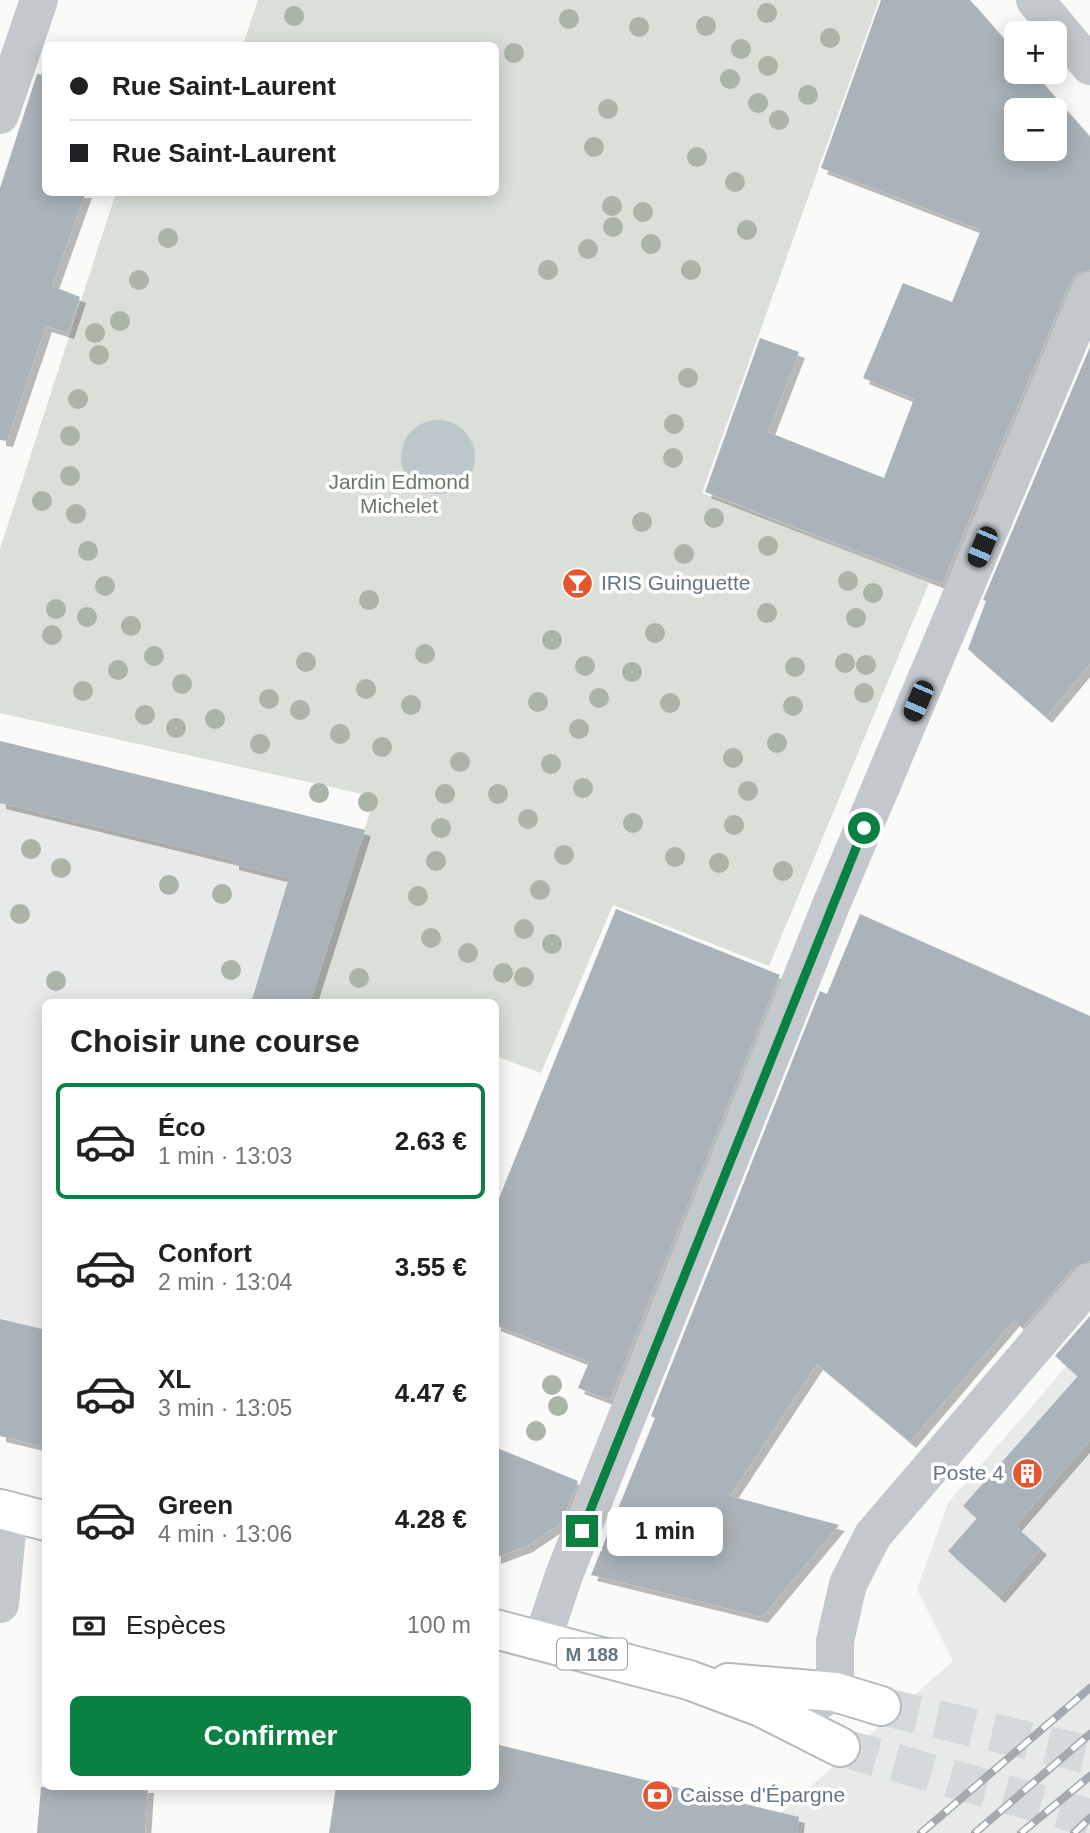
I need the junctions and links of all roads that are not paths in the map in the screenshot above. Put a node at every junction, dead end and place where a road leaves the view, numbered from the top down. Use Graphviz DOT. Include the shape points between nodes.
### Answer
graph roads {
  1 [pos="39,0"];
  2 [pos="1035,0"];
  3 [pos="1090,66"];
  4 [pos="0,115"];
  5 [pos="1090,291"];
  6 [pos="1090,1282"];
  7 [pos="4,1510"];
  8 [pos="42,1520"];
  9 [pos="0,1604"];
  10 [pos="499,1630"];
  11 [pos="542,1641"];
  12 [pos="690,1680"];
  13 [pos="835,1692"];
  14 [pos="881,1706"];
  15 [pos="761,1707"];
  16 [pos="840,1747"];
  1 -- 4 [label="street"];
  2 -- 3 [label="street"];
  5 -- 11 [label="street" via="831,905 564,1575"];
  6 -- 13 [label="street" via="873,1535 848,1584 835,1641"];
  7 -- 8 [label="main road"];
  7 -- 9 [label="street"];
  10 -- 11 [label="main road, M 188"];
  11 -- 12 [label="main road, M 188"];
  12 -- 13 [label="main road, M 188"];
  12 -- 15 [label="main road, M 188"];
  13 -- 14 [label="main road, M 188"];
  13 -- 15 [label="street" via="807,1707"];
  15 -- 16 [label="main road, M 188"];
}
